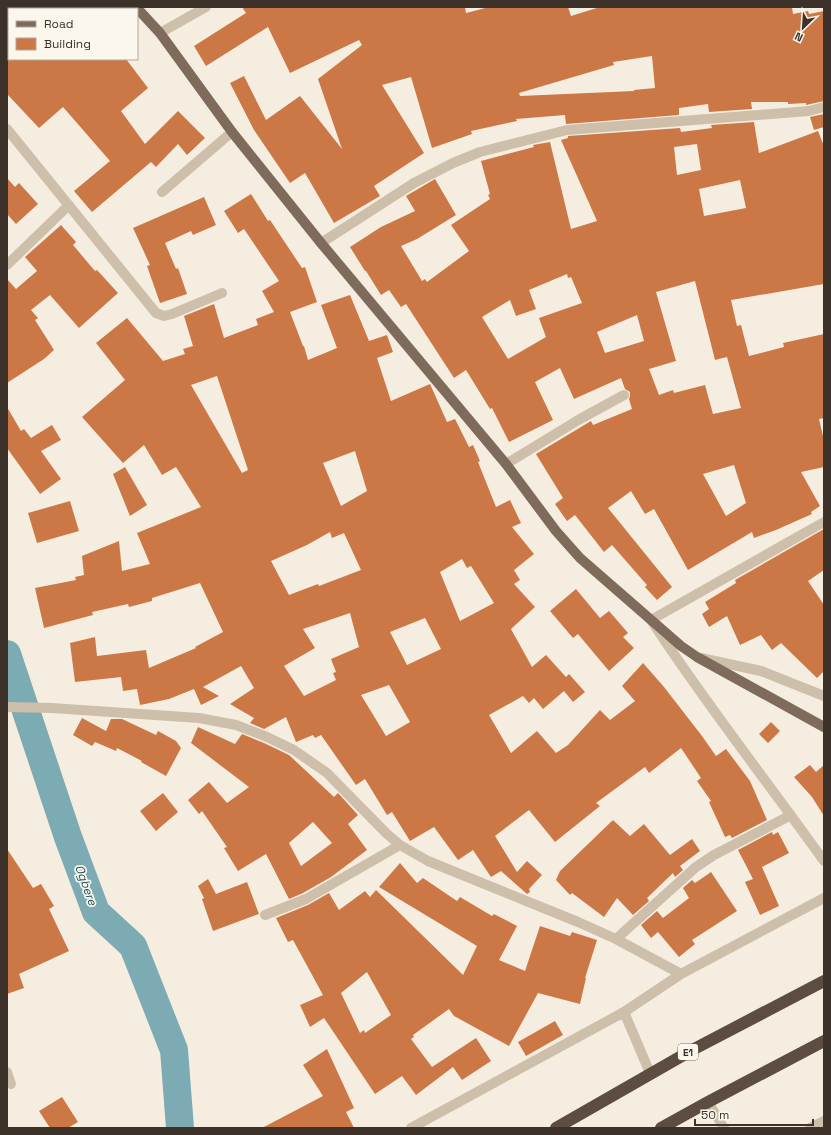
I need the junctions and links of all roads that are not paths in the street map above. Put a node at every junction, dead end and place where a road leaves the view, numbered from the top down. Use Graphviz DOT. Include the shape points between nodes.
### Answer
graph roads {
  1 [pos="206,7"];
  2 [pos="138,9"];
  3 [pos="160,33"];
  4 [pos="824,107"];
  5 [pos="7,129"];
  6 [pos="232,132"];
  7 [pos="162,192"];
  8 [pos="69,205"];
  9 [pos="321,243"];
  10 [pos="7,265"];
  11 [pos="222,293"];
  12 [pos="624,395"];
  13 [pos="506,464"];
  14 [pos="824,522"];
  15 [pos="652,620"];
  16 [pos="697,657"];
  17 [pos="824,696"];
  18 [pos="7,707"];
  19 [pos="824,727"];
  20 [pos="791,815"];
  21 [pos="400,845"];
  22 [pos="824,861"];
  23 [pos="824,898"];
  24 [pos="265,915"];
  25 [pos="616,939"];
  26 [pos="681,974"];
  27 [pos="824,981"];
  28 [pos="624,1012"];
  29 [pos="824,1041"];
  30 [pos="7,1072"];
  31 [pos="650,1073"];
  32 [pos="11,1084"];
  33 [pos="708,1102"];
  34 [pos="824,1121"];
  35 [pos="412,1128"];
  36 [pos="556,1128"];
  37 [pos="661,1128"];
  38 [pos="724,1128"];
  39 [pos="810,1128"];
  1 -- 3 [label="street"];
  2 -- 3 [label="main road"];
  3 -- 6 [label="main road"];
  4 -- 9 [label="street" via="567,130 480,152 414,183"];
  5 -- 8 [label="street"];
  6 -- 7 [label="street"];
  6 -- 9 [label="main road"];
  8 -- 10 [label="street"];
  8 -- 11 [label="street" via="156,313 164,316 172,314"];
  9 -- 13 [label="main road"];
  12 -- 13 [label="street"];
  13 -- 15 [label="main road" via="556,531 580,558"];
  14 -- 15 [label="street"];
  15 -- 16 [label="main road"];
  15 -- 20 [label="street" via="702,696"];
  16 -- 17 [label="street" via="761,670"];
  16 -- 19 [label="main road"];
  18 -- 21 [label="street" via="199,718 236,725 294,750 327,773"];
  20 -- 22 [label="street"];
  20 -- 25 [label="street" via="696,867"];
  21 -- 24 [label="street" via="306,899"];
  21 -- 25 [label="street" via="428,861"];
  23 -- 26 [label="street"];
  25 -- 26 [label="street"];
  26 -- 28 [label="street"];
  27 -- 31 [label="highway, E1"];
  28 -- 31 [label="street"];
  28 -- 35 [label="street"];
  29 -- 33 [label="highway"];
  30 -- 32 [label="street"];
  31 -- 36 [label="highway, E1"];
  33 -- 37 [label="highway"];
  33 -- 38 [label="street"];
  34 -- 39 [label="street"];
}
